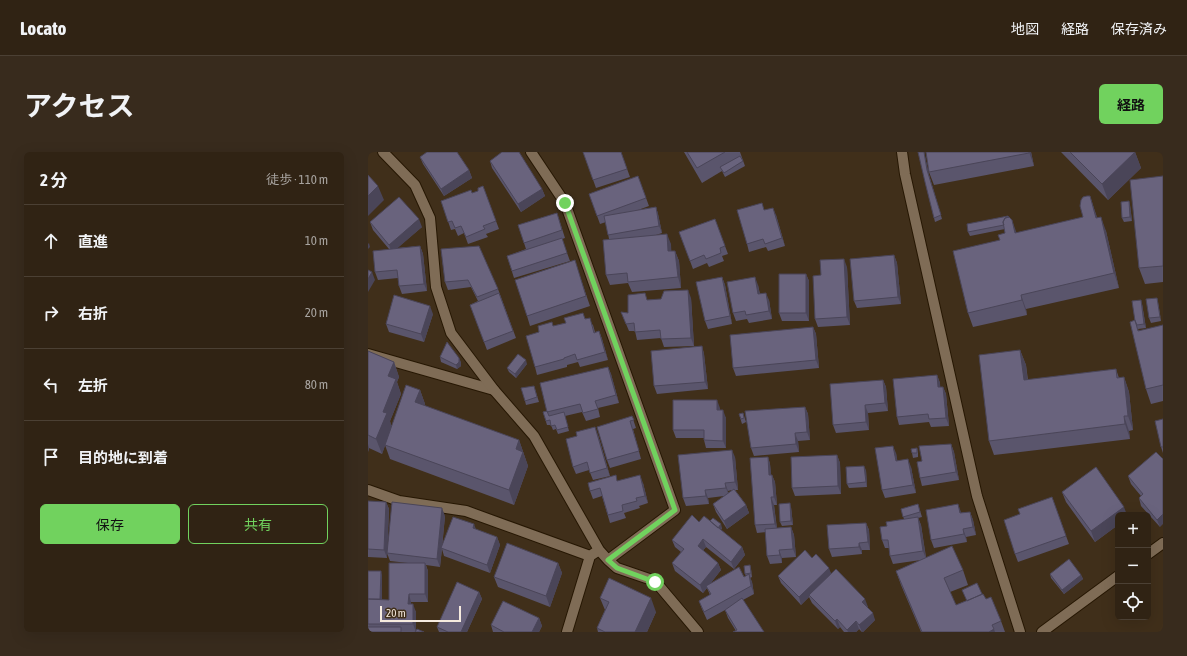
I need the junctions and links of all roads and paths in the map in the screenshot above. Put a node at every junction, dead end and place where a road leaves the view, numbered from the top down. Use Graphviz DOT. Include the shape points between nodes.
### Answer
graph roads {
  1 [pos="383,152"];
  2 [pos="531,152"];
  3 [pos="902,152"];
  4 [pos="368,354"];
  5 [pos="494,390"];
  6 [pos="368,490"];
  7 [pos="1163,543"];
  8 [pos="599,550"];
  9 [pos="1151,552"];
  10 [pos="590,556"];
  11 [pos="608,560"];
  12 [pos="1115,578"];
  13 [pos="567,632"];
  14 [pos="698,632"];
  15 [pos="1020,632"];
  16 [pos="1042,632"];
  1 -- 5 [label="street" via="415,185 430,218 436,287 451,333"];
  2 -- 11 [label="street" via="565,203 675,510"];
  3 -- 15 [label="street" via="977,496"];
  4 -- 5 [label="street"];
  5 -- 8 [label="street" via="534,436"];
  6 -- 10 [label="street" via="399,501 466,511"];
  7 -- 9 [label="street"];
  8 -- 10 [label="street"];
  8 -- 11 [label="street"];
  10 -- 13 [label="street"];
  11 -- 14 [label="street" via="617,568 655,582"];
  12 -- 16 [label="street"];
}
